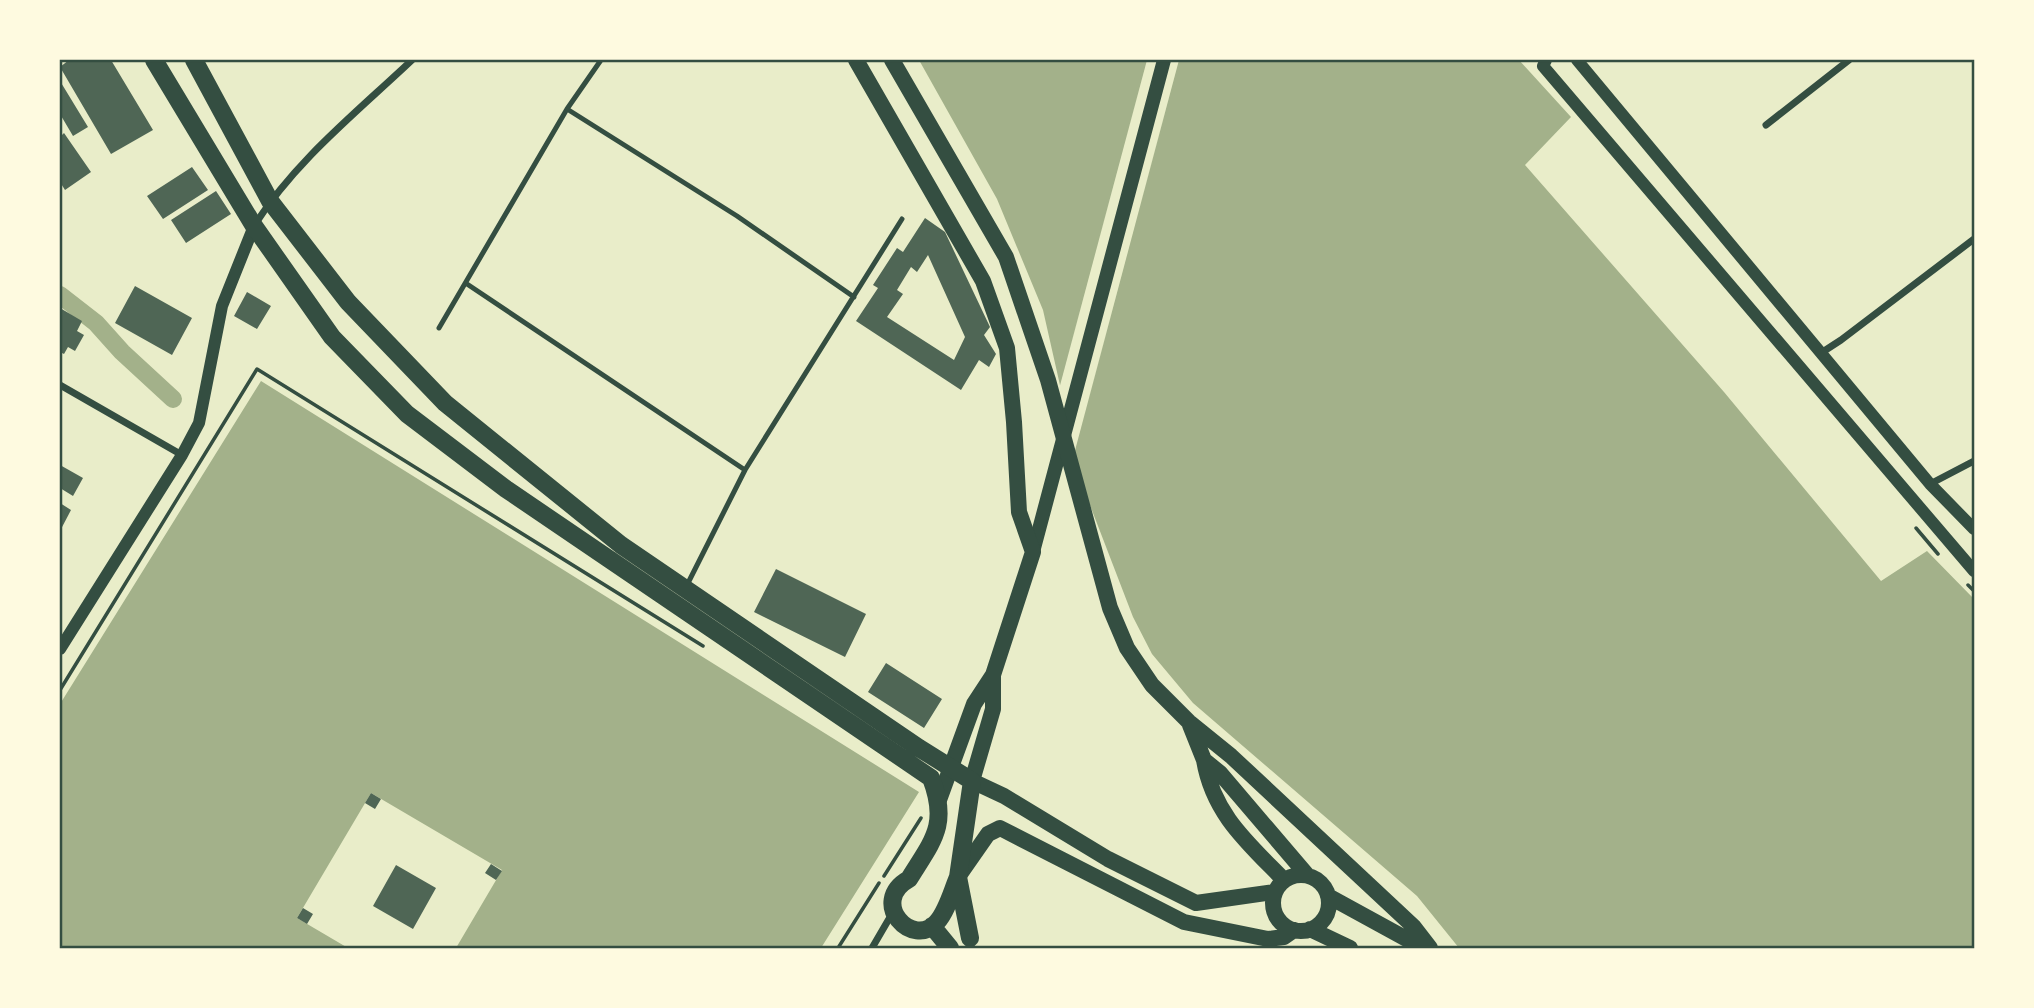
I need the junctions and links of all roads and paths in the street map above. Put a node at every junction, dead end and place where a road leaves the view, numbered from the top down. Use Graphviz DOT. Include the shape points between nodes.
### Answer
graph roads {
  1 [pos="154,60"];
  2 [pos="412,60"];
  3 [pos="601,60"];
  4 [pos="856,60"];
  5 [pos="892,60"];
  6 [pos="1164,60"];
  7 [pos="1577,60"];
  8 [pos="1849,60"];
  9 [pos="198,61"];
  10 [pos="1545,63"];
  11 [pos="567,109"];
  12 [pos="1766,125"];
  13 [pos="270,201"];
  14 [pos="902,219"];
  15 [pos="254,226"];
  16 [pos="1975,239"];
  17 [pos="467,284"];
  18 [pos="855,297"];
  19 [pos="439,328"];
  20 [pos="1821,353"];
  21 [pos="60,386"];
  22 [pos="182,455"];
  23 [pos="1975,461"];
  24 [pos="745,470"];
  25 [pos="1930,484"];
  26 [pos="1975,530"];
  27 [pos="1033,552"];
  28 [pos="1975,571"];
  29 [pos="679,596"];
  30 [pos="60,649"];
  31 [pos="713,652"];
  32 [pos="993,675"];
  33 [pos="60,690"];
  34 [pos="1189,722"];
  35 [pos="1204,760"];
  36 [pos="950,769"];
  37 [pos="972,781"];
  38 [pos="939,800"];
  39 [pos="922,815"];
  40 [pos="1307,875"];
  41 [pos="958,877"];
  42 [pos="1279,886"];
  43 [pos="1328,896"];
  44 [pos="946,906"];
  45 [pos="894,912"];
  46 [pos="932,926"];
  47 [pos="1302,930"];
  48 [pos="973,944"];
  49 [pos="838,948"];
  50 [pos="872,948"];
  51 [pos="950,948"];
  52 [pos="1350,948"];
  53 [pos="1423,948"];
  54 [pos="1430,948"];
  1 -- 15 [label="highway"];
  2 -- 13 [label="street" via="288,178"];
  3 -- 11 [label="lane"];
  4 -- 27 [label="main road" via="984,281 1007,348 1018,512"];
  5 -- 34 [label="main road" via="1006,257 1048,380 1110,608 1127,648 1152,685"];
  6 -- 27 [label="main road"];
  7 -- 20 [label="street"];
  8 -- 12 [label="street"];
  9 -- 13 [label="highway"];
  10 -- 28 [label="street"];
  11 -- 17 [label="lane"];
  11 -- 18 [label="lane"];
  13 -- 15 [label="street"];
  13 -- 29 [label="highway" via="348,302 445,403"];
  14 -- 18 [label="lane"];
  15 -- 22 [label="street" via="222,306 199,423"];
  15 -- 29 [label="highway" via="332,337 407,415 506,489"];
  16 -- 20 [label="street"];
  17 -- 19 [label="lane"];
  17 -- 24 [label="lane"];
  18 -- 24 [label="lane"];
  20 -- 25 [label="street"];
  21 -- 22 [label="street"];
  22 -- 30 [label="street"];
  23 -- 25 [label="street"];
  24 -- 29 [label="lane"];
  25 -- 26 [label="street"];
  27 -- 32 [label="main road"];
  29 -- 36 [label="highway"];
  29 -- 38 [label="highway" via="931,778"];
  31 -- 33 [label="path" via="257,369"];
  32 -- 36 [label="main road" via="974,704"];
  32 -- 37 [label="main road" via="993,709"];
  34 -- 35 [label="main road"];
  34 -- 54 [label="main road" via="1393,907"];
  35 -- 40 [label="main road"];
  35 -- 42 [label="main road" via="1208,782 1225,816"];
  36 -- 37 [label="highway"];
  36 -- 38 [label="main road"];
  37 -- 41 [label="highway"];
  37 -- 42 [label="main road" via="1196,903"];
  38 -- 45 [label="highway" via="937,834 909,879 897,889"];
  39 -- 49 [label="path"];
  40 -- 42 [label="main road"];
  40 -- 43 [label="main road" via="1320,883"];
  41 -- 44 [label="highway"];
  41 -- 47 [label="main road" via="988,834 1000,828 1184,922 1268,939"];
  41 -- 48 [label="highway"];
  42 -- 47 [label="main road" via="1273,908 1276,916 1286,927"];
  43 -- 47 [label="main road" via="1324,920"];
  43 -- 53 [label="main road"];
  44 -- 46 [label="highway"];
  44 -- 48 [label="highway"];
  45 -- 46 [label="highway" via="909,928"];
  45 -- 50 [label="street"];
  46 -- 51 [label="highway"];
  47 -- 52 [label="main road"];
}
